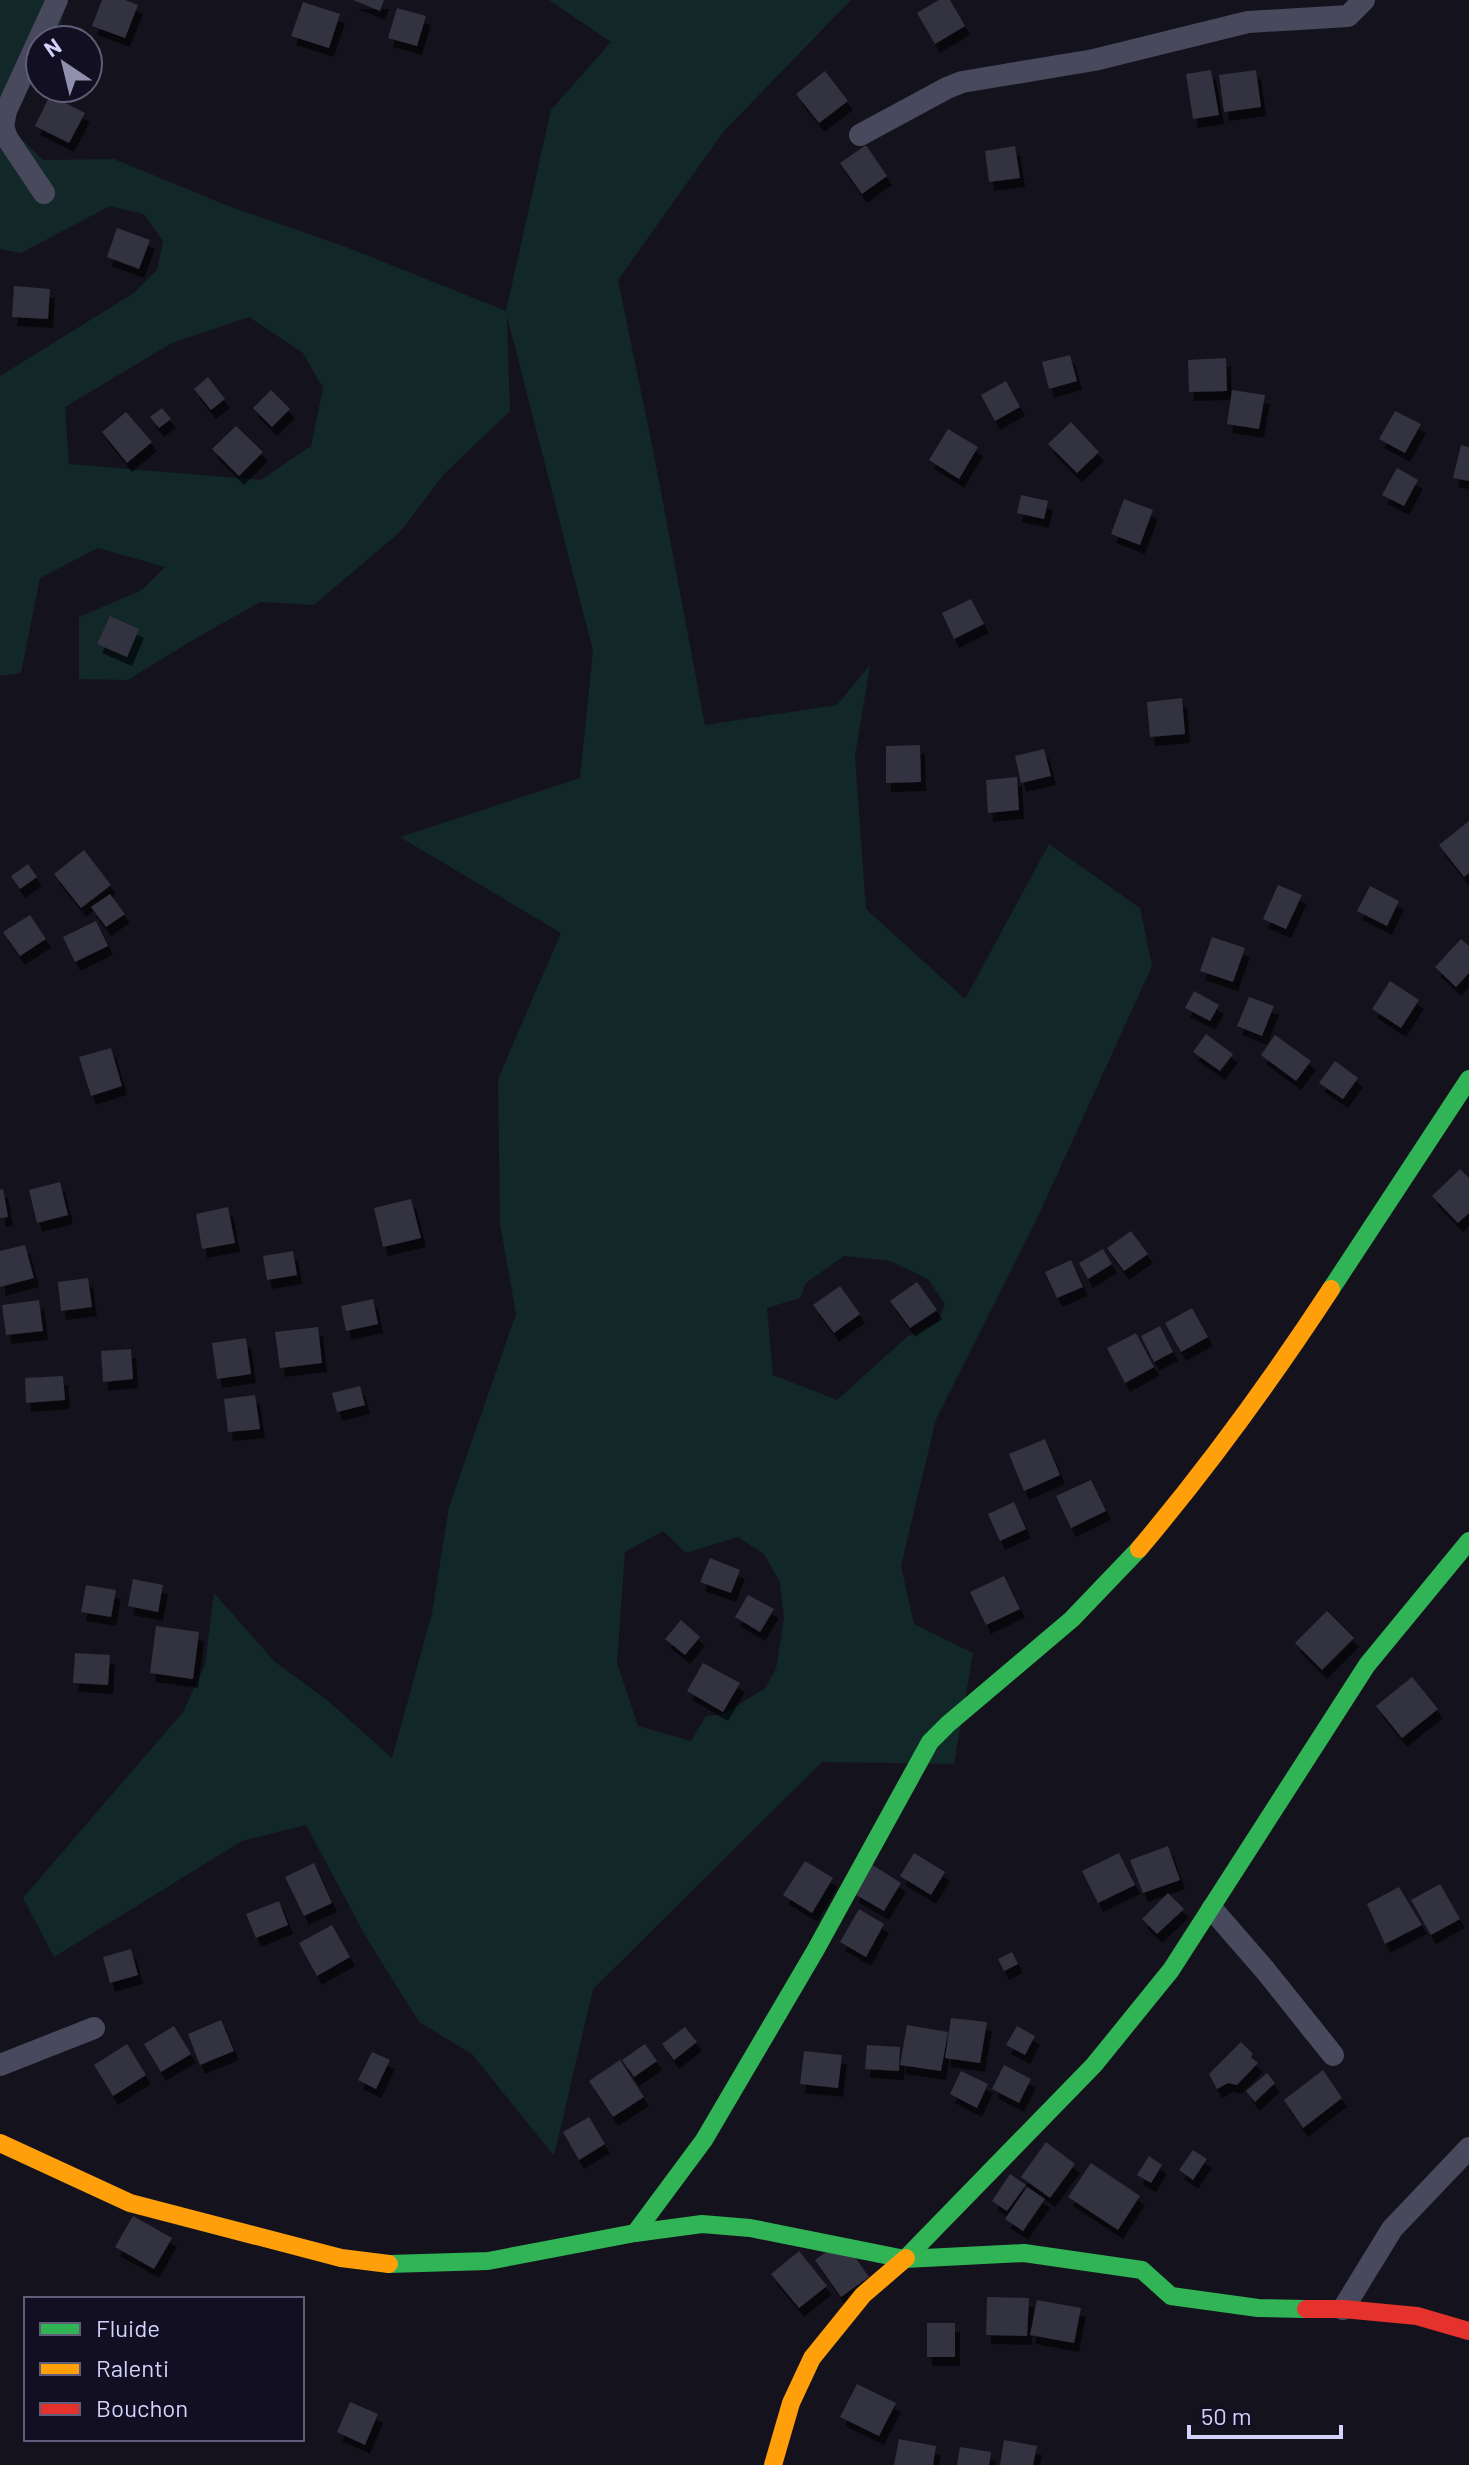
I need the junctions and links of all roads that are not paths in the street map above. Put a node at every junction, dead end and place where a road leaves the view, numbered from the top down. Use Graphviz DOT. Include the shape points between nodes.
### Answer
graph roads {
  1 [pos="57,0"];
  2 [pos="1364,0"];
  3 [pos="860,135"];
  4 [pos="44,193"];
  5 [pos="1469,1079"];
  6 [pos="1469,1541"];
  7 [pos="1212,1909"];
  8 [pos="94,2028"];
  9 [pos="1333,2055"];
  10 [pos="0,2065"];
  11 [pos="0,2143"];
  12 [pos="1469,2148"];
  13 [pos="635,2233"];
  14 [pos="905,2259"];
  15 [pos="1343,2309"];
  16 [pos="1469,2331"];
  17 [pos="773,2465"];
  1 -- 4 [label="street" via="3,126"];
  2 -- 3 [label="street" via="1348,16 1248,22 1094,60 962,82"];
  5 -- 13 [label="street" via="1288,1354 1193,1485 1072,1619 930,1742 704,2140"];
  6 -- 7 [label="street" via="1367,1665"];
  7 -- 9 [label="street"];
  7 -- 14 [label="street" via="1171,1970 1094,2065"];
  8 -- 10 [label="street"];
  11 -- 13 [label="street" via="130,2203 382,2264 488,2261"];
  12 -- 15 [label="street" via="1392,2229"];
  13 -- 14 [label="street" via="702,2224 750,2228"];
  14 -- 15 [label="street" via="1024,2253 1142,2270 1171,2296 1258,2308"];
  14 -- 17 [label="street" via="863,2295 812,2358 791,2403"];
  15 -- 16 [label="street" via="1417,2316"];
}
